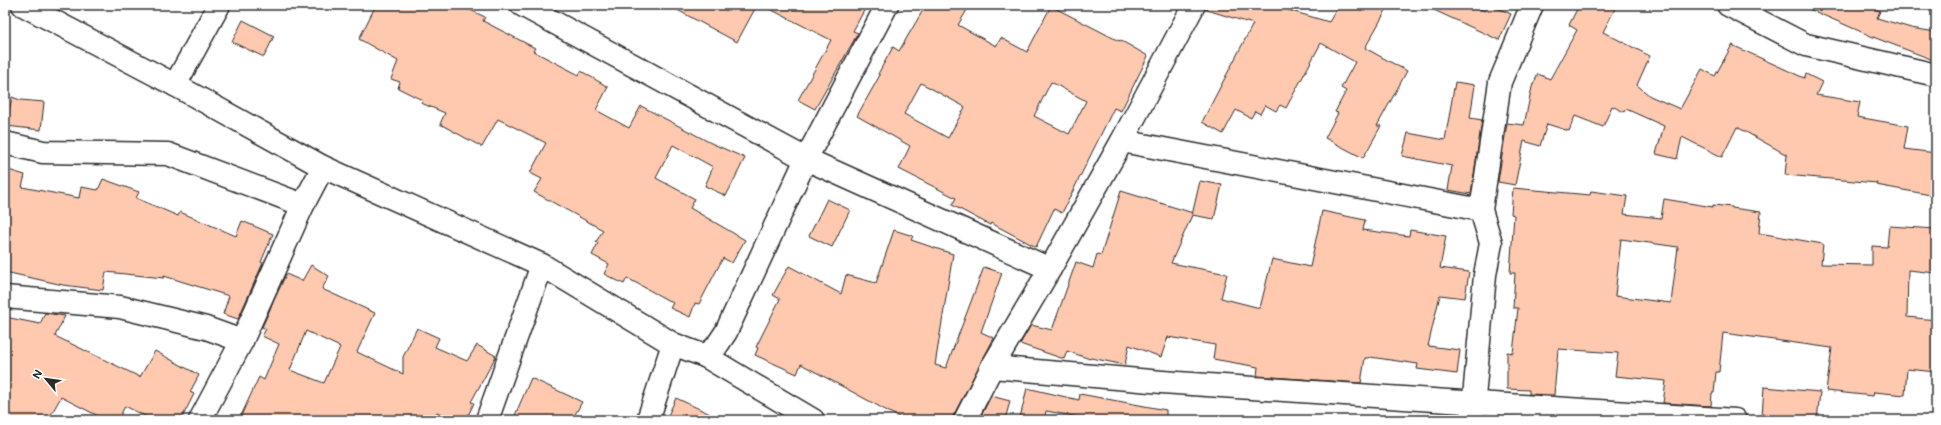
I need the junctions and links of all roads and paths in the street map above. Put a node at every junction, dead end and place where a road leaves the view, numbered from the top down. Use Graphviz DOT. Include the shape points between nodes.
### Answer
graph roads {
  1 [pos="23,5"];
  2 [pos="219,5"];
  3 [pos="522,5"];
  4 [pos="886,5"];
  5 [pos="1194,5"];
  6 [pos="1532,5"];
  7 [pos="1728,5"];
  8 [pos="1936,75"];
  9 [pos="175,85"];
  10 [pos="1122,141"];
  11 [pos="5,143"];
  12 [pos="806,159"];
  13 [pos="323,167"];
  14 [pos="303,205"];
  15 [pos="1482,210"];
  16 [pos="542,265"];
  17 [pos="1050,269"];
  18 [pos="5,297"];
  19 [pos="242,341"];
  20 [pos="673,344"];
  21 [pos="705,356"];
  22 [pos="992,367"];
  23 [pos="1473,411"];
  24 [pos="200,420"];
  25 [pos="487,420"];
  26 [pos="648,420"];
  27 [pos="813,420"];
  28 [pos="965,420"];
  29 [pos="1735,420"];
  1 -- 9 [label="street"];
  2 -- 9 [label="street"];
  3 -- 12 [label="street"];
  4 -- 12 [label="street"];
  5 -- 10 [label="street"];
  6 -- 15 [label="street" via="1500,82"];
  7 -- 8 [label="street" via="1806,45"];
  9 -- 13 [label="street"];
  10 -- 15 [label="street"];
  10 -- 17 [label="street"];
  11 -- 14 [label="street" via="43,152 168,154"];
  12 -- 17 [label="street"];
  12 -- 21 [label="street" via="726,332 716,347"];
  13 -- 14 [label="street"];
  13 -- 16 [label="street"];
  14 -- 19 [label="street"];
  15 -- 23 [label="street" via="1491,243 1485,276"];
  16 -- 20 [label="street"];
  16 -- 25 [label="street"];
  17 -- 22 [label="street"];
  18 -- 19 [label="street" via="120,307 206,328"];
  19 -- 24 [label="street"];
  20 -- 21 [label="street"];
  20 -- 26 [label="street"];
  21 -- 27 [label="street"];
  22 -- 23 [label="street"];
  22 -- 28 [label="street"];
  23 -- 29 [label="street"];
}
